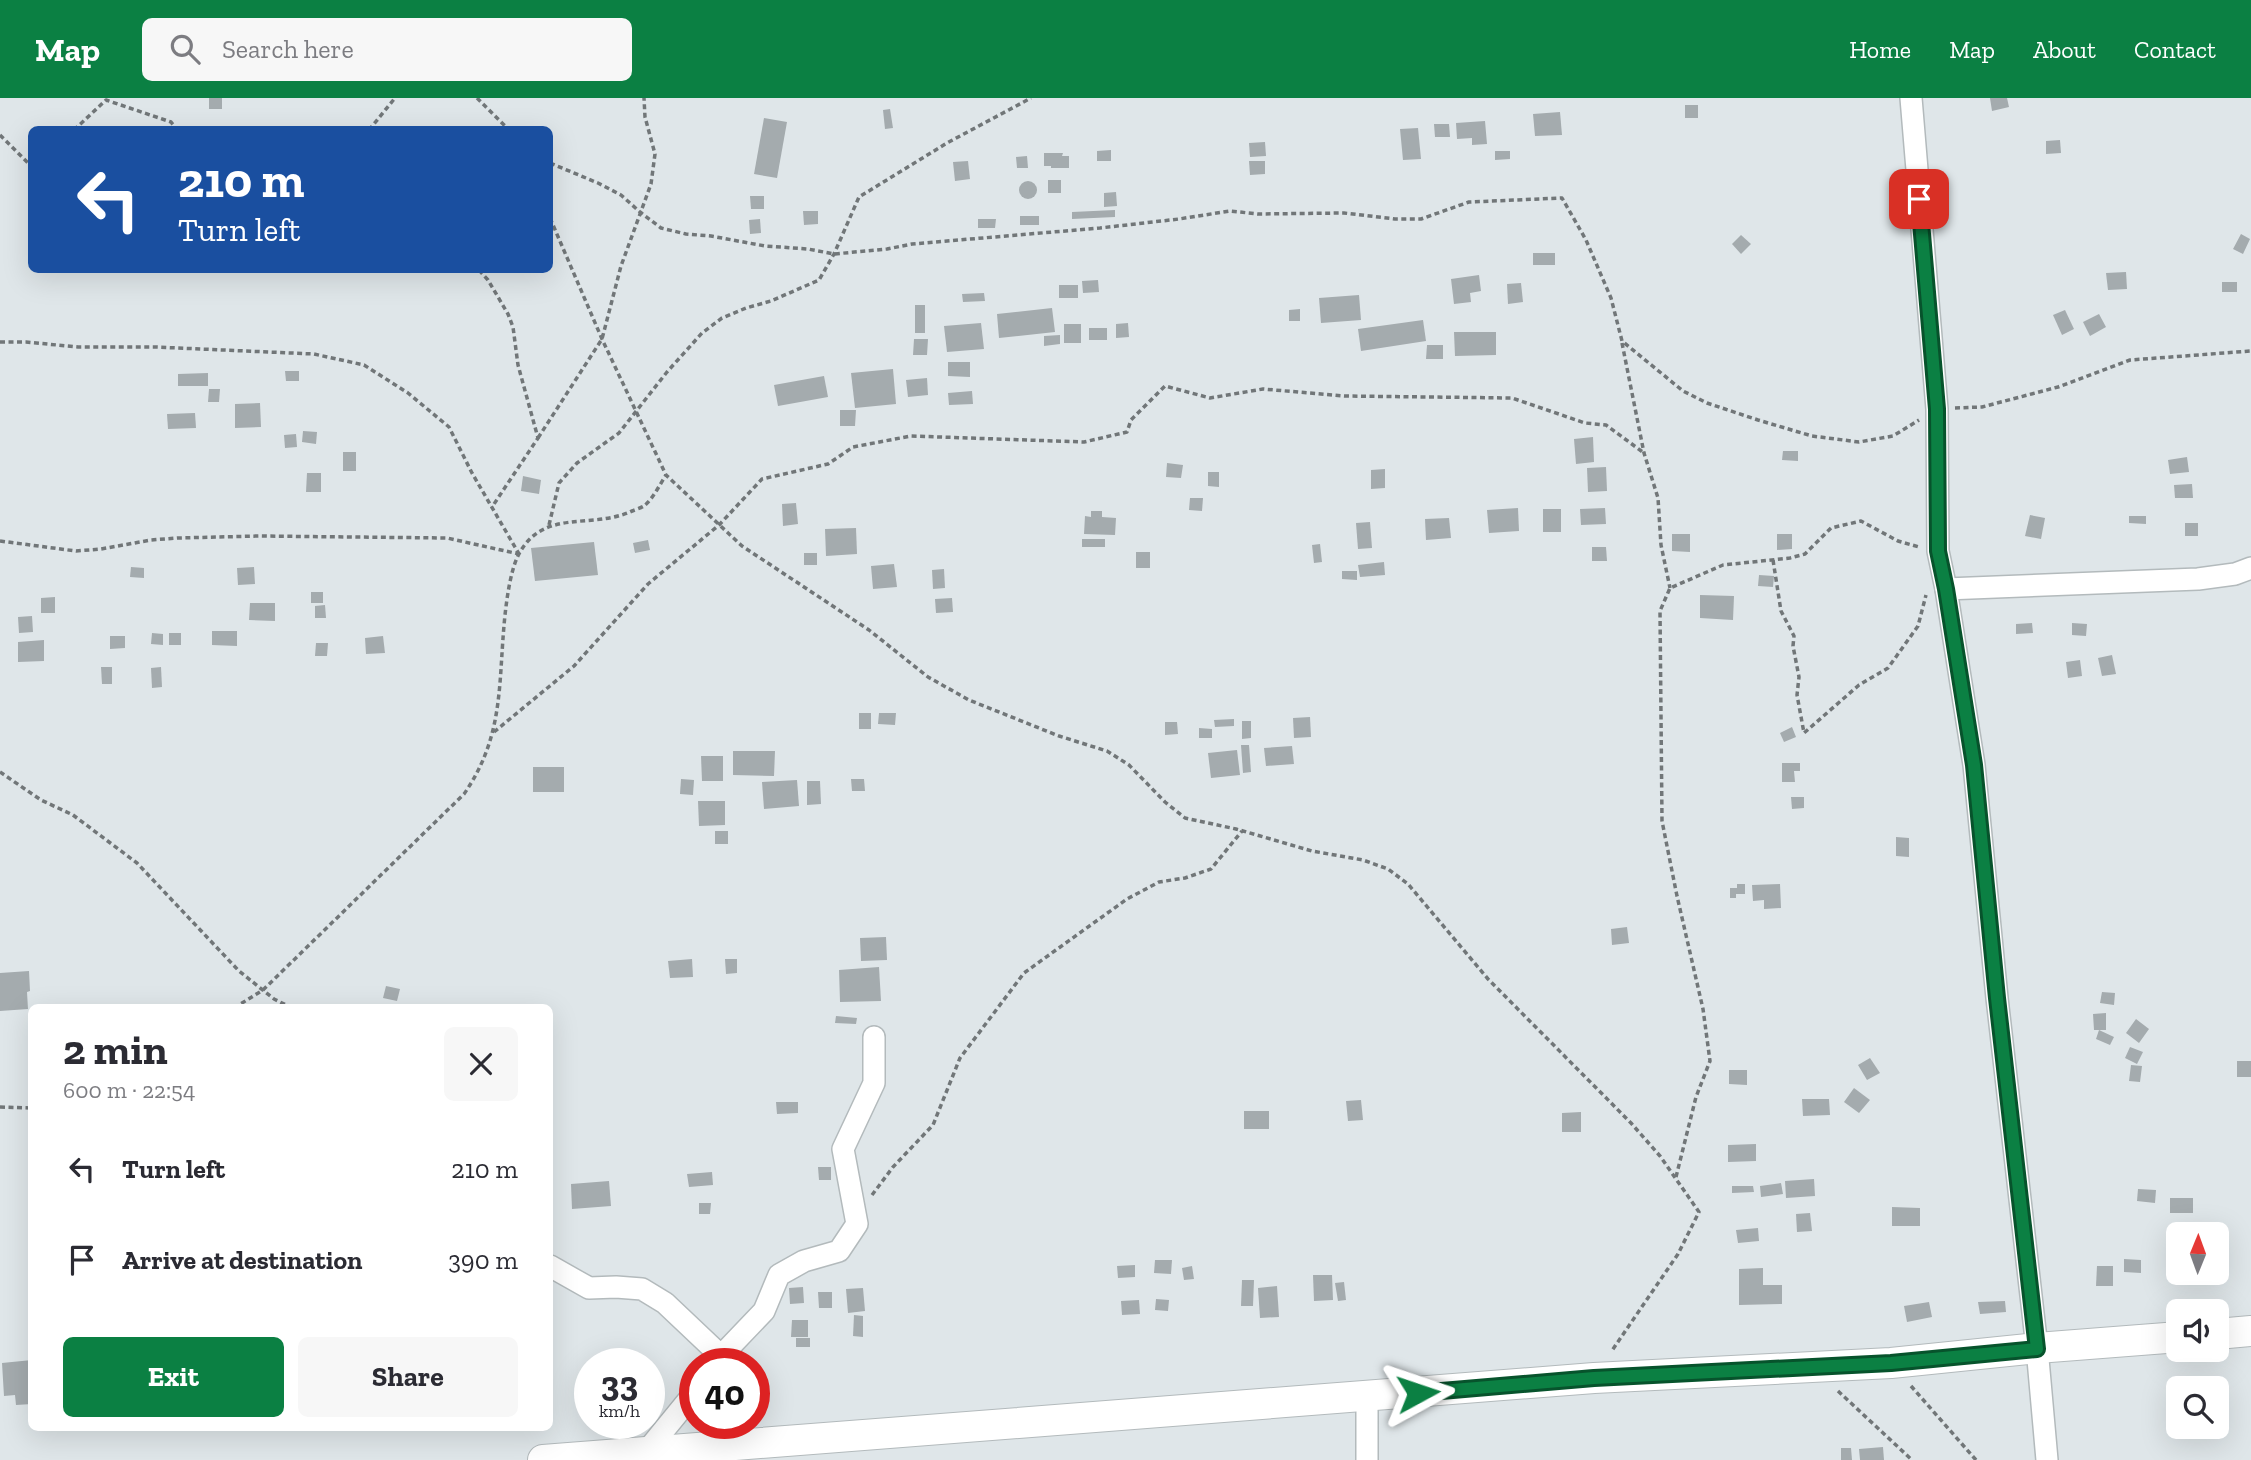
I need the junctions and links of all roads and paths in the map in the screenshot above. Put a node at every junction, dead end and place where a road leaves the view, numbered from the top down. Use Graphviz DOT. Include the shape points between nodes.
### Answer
graph roads {
  1 [pos="395,98"];
  2 [pos="477,98"];
  3 [pos="644,98"];
  4 [pos="1031,98"];
  5 [pos="1911,98"];
  6 [pos="78,126"];
  7 [pos="174,126"];
  8 [pos="372,126"];
  9 [pos="505,126"];
  10 [pos="0,135"];
  11 [pos="28,163"];
  12 [pos="553,164"];
  13 [pos="639,212"];
  14 [pos="553,225"];
  15 [pos="834,254"];
  16 [pos="481,273"];
  17 [pos="603,339"];
  18 [pos="1622,341"];
  19 [pos="0,342"];
  20 [pos="2251,351"];
  21 [pos="1937,409"];
  22 [pos="636,410"];
  23 [pos="538,438"];
  24 [pos="1644,453"];
  25 [pos="666,475"];
  26 [pos="492,508"];
  27 [pos="719,524"];
  28 [pos="549,525"];
  29 [pos="0,541"];
  30 [pos="1938,551"];
  31 [pos="519,554"];
  32 [pos="1773,560"];
  33 [pos="2251,568"];
  34 [pos="1670,588"];
  35 [pos="1937,589"];
  36 [pos="494,732"];
  37 [pos="0,772"];
  38 [pos="1242,831"];
  39 [pos="263,990"];
  40 [pos="240,1004"];
  41 [pos="284,1004"];
  42 [pos="874,1037"];
  43 [pos="0,1107"];
  44 [pos="28,1108"];
  45 [pos="1675,1178"];
  46 [pos="856,1224"];
  47 [pos="553,1268"];
  48 [pos="2251,1331"];
  49 [pos="2229,1333"];
  50 [pos="2166,1338"];
  51 [pos="708,1348"];
  52 [pos="729,1348"];
  53 [pos="2037,1349"];
  54 [pos="1891,1363"];
  55 [pos="1814,1368"];
  56 [pos="1594,1378"];
  57 [pos="1367,1397"];
  58 [pos="679,1412"];
  59 [pos="646,1452"];
  60 [pos="543,1460"];
  61 [pos="1367,1460"];
  62 [pos="1912,1460"];
  63 [pos="1976,1460"];
  64 [pos="2048,1460"];
  1 -- 8 [label="path"];
  2 -- 9 [label="path"];
  3 -- 13 [label="path" via="655,154 651,184"];
  4 -- 15 [label="path" via="859,197"];
  5 -- 21 [label="street"];
  6 -- 7 [label="path" via="106,100"];
  10 -- 11 [label="path"];
  12 -- 13 [label="path" via="621,195"];
  13 -- 15 [label="path" via="661,228 686,234"];
  13 -- 17 [label="path"];
  14 -- 17 [label="path"];
  15 -- 18 [label="path" via="912,243 1126,226 1230,211 1421,219 1469,202 1562,198 1611,298"];
  15 -- 22 [label="path" via="819,280 722,318 702,333"];
  16 -- 23 [label="path" via="513,327"];
  17 -- 22 [label="path"];
  17 -- 23 [label="path"];
  18 -- 21 [label="path" via="1683,391 1812,436 1859,442 1893,436"];
  18 -- 24 [label="path"];
  19 -- 26 [label="path" via="314,354 364,365 449,426"];
  20 -- 21 [label="path" via="2130,360 2057,387 1982,407"];
  21 -- 30 [label="street"];
  22 -- 25 [label="path"];
  22 -- 28 [label="path" via="619,433 577,463 559,483"];
  23 -- 26 [label="path"];
  24 -- 27 [label="path" via="1606,425 1585,423 1512,398 1344,396 1262,389 1210,398 1165,386 1132,420 1127,432 1084,442 911,436 853,447 828,464 762,479"];
  24 -- 34 [label="path" via="1658,498"];
  25 -- 27 [label="path"];
  25 -- 28 [label="path" via="645,506 620,516"];
  26 -- 31 [label="path"];
  27 -- 36 [label="path" via="648,584 574,666"];
  27 -- 38 [label="path" via="742,546 869,630 928,677 969,700 1107,751 1129,765 1185,818"];
  28 -- 31 [label="path" via="534,534"];
  29 -- 31 [label="path" via="76,551 177,538 447,537"];
  30 -- 32 [label="path" via="1898,541 1861,521 1831,528 1805,554"];
  30 -- 35 [label="street"];
  31 -- 36 [label="path" via="507,599"];
  32 -- 34 [label="path" via="1723,565"];
  32 -- 35 [label="path" via="1781,611 1794,636 1804,733 1859,685 1888,668"];
  33 -- 35 [label="street" via="2198,579"];
  34 -- 45 [label="path" via="1660,611 1662,821 1710,1061"];
  35 -- 53 [label="street" via="1974,765"];
  36 -- 39 [label="path" via="478,774 464,794"];
  37 -- 39 [label="path" via="73,815 137,863 239,971"];
  38 -- 45 [label="path" via="1363,860 1388,869 1408,884 1489,979 1631,1123"];
  38 -- 46 [label="path" via="1211,869 1159,882 1127,899 1024,973 960,1058 933,1125 877,1187"];
  39 -- 40 [label="path"];
  39 -- 41 [label="path"];
  42 -- 46 [label="street" via="874,1083 843,1149"];
  43 -- 44 [label="path"];
  45 -- 56 [label="path" via="1699,1212 1678,1254"];
  46 -- 52 [label="street" via="839,1251 804,1261 779,1275 764,1311"];
  47 -- 51 [label="street" via="589,1288 642,1289 665,1303"];
  48 -- 49 [label="street"];
  50 -- 53 [label="street"];
  53 -- 54 [label="street"];
  53 -- 64 [label="street"];
  54 -- 55 [label="street"];
  54 -- 63 [label="path"];
  55 -- 56 [label="street"];
  55 -- 62 [label="path"];
  56 -- 57 [label="street"];
  57 -- 59 [label="street"];
  57 -- 61 [label="street"];
  58 -- 59 [label="street"];
  59 -- 60 [label="street"];
}
